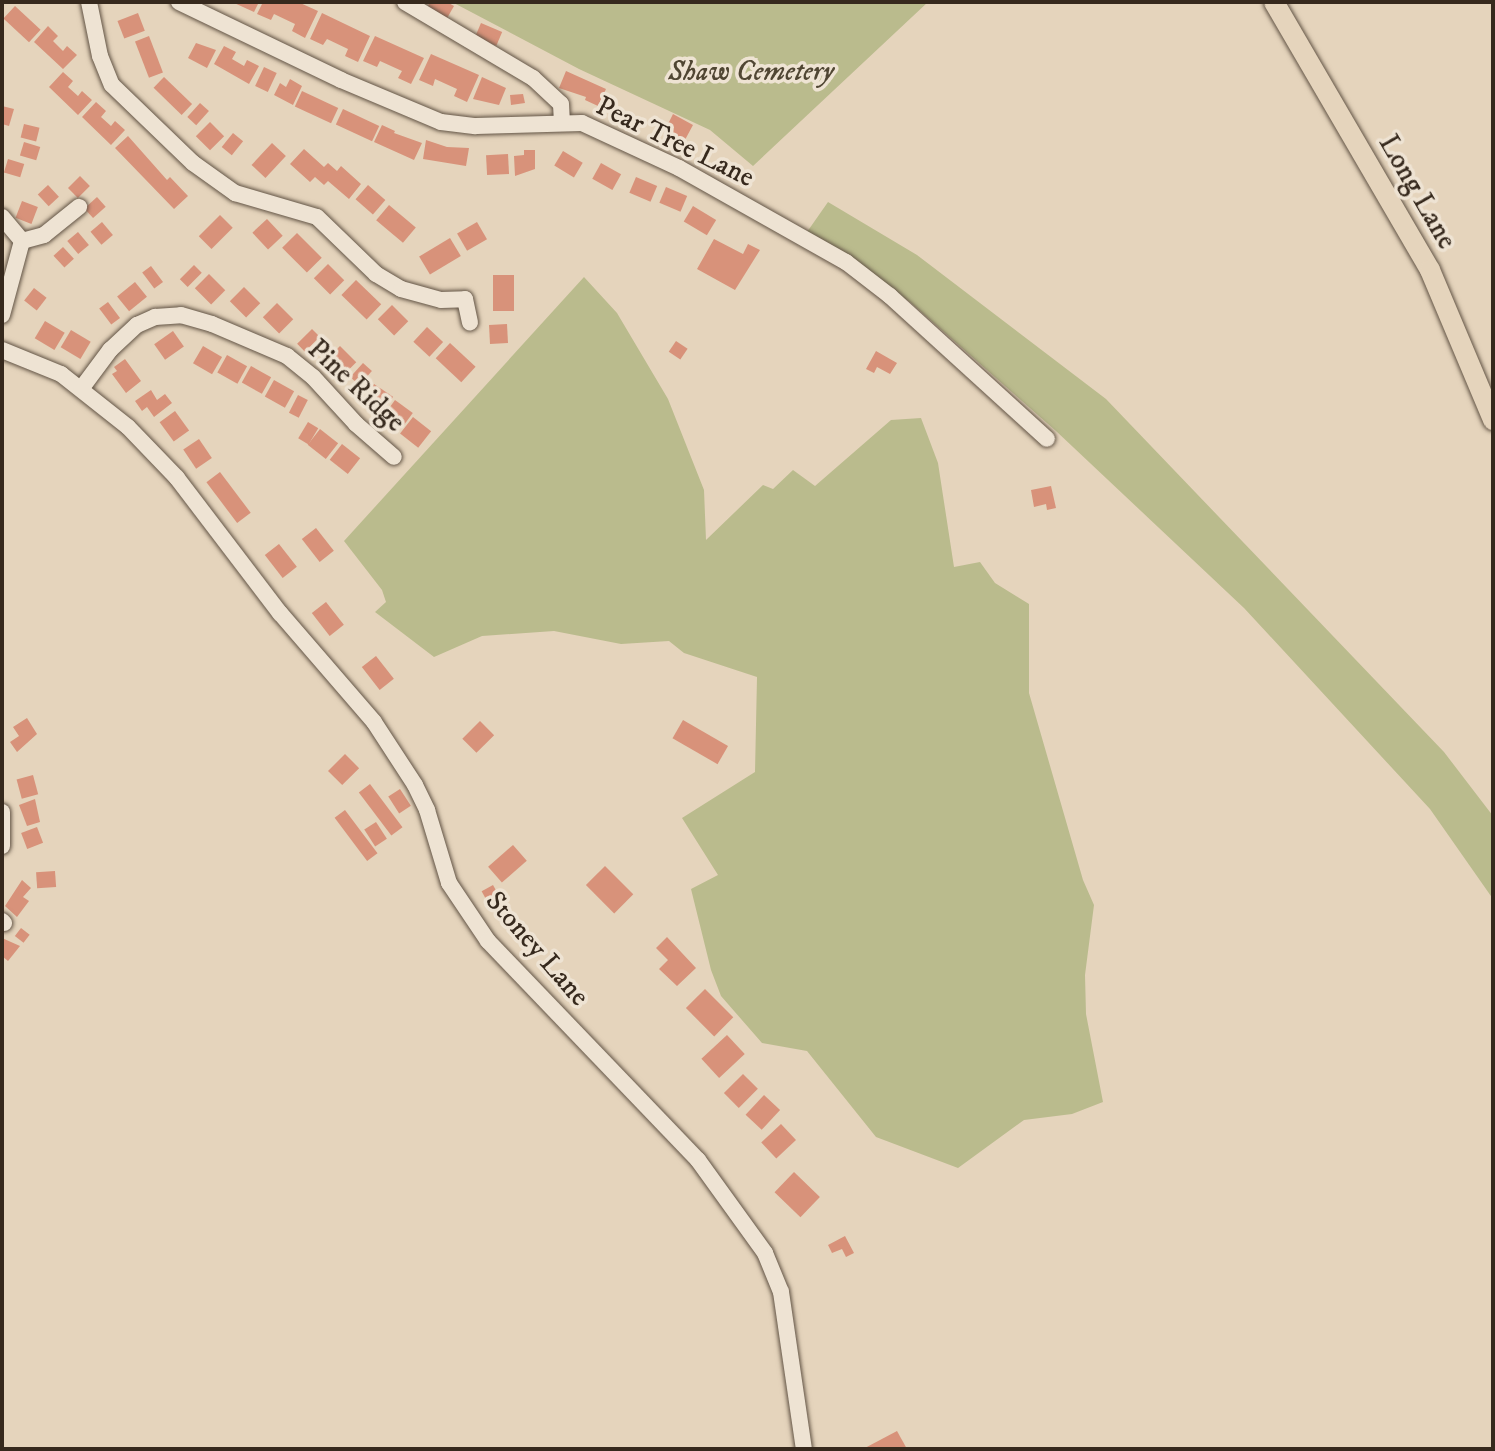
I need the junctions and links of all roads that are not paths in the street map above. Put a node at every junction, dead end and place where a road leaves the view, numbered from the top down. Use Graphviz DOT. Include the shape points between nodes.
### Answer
graph roads {
  1 [pos="89,2"];
  2 [pos="179,2"];
  3 [pos="405,2"];
  4 [pos="1274,2"];
  5 [pos="562,121"];
  6 [pos="79,207"];
  7 [pos="2,217"];
  8 [pos="22,241"];
  9 [pos="2,315"];
  10 [pos="470,322"];
  11 [pos="2,350"];
  12 [pos="81,389"];
  13 [pos="1493,420"];
  14 [pos="1047,439"];
  15 [pos="394,457"];
  16 [pos="2,812"];
  17 [pos="2,846"];
  18 [pos="804,1449"];
  1 -- 10 [label="street" via="112,85 193,163 235,193 317,217 376,274 401,289 441,300 465,299"];
  2 -- 5 [label="street, Pear Tree Lane" via="441,122 476,126"];
  3 -- 5 [label="street" via="533,78 561,104"];
  4 -- 13 [label="main road, Long Lane" via="1430,270"];
  5 -- 14 [label="street, Pear Tree Lane" via="582,123 679,168 846,262"];
  6 -- 8 [label="street" via="44,235"];
  7 -- 8 [label="street"];
  8 -- 9 [label="street"];
  11 -- 12 [label="street, Stoney Lane" via="61,374"];
  12 -- 15 [label="street, Pine Ridge" via="137,325 181,315 287,356"];
  12 -- 18 [label="street, Stoney Lane" via="154,451 280,613 374,722 427,810 449,883 488,941 698,1160 765,1253 781,1292"];
  16 -- 17 [label="street"];
}
